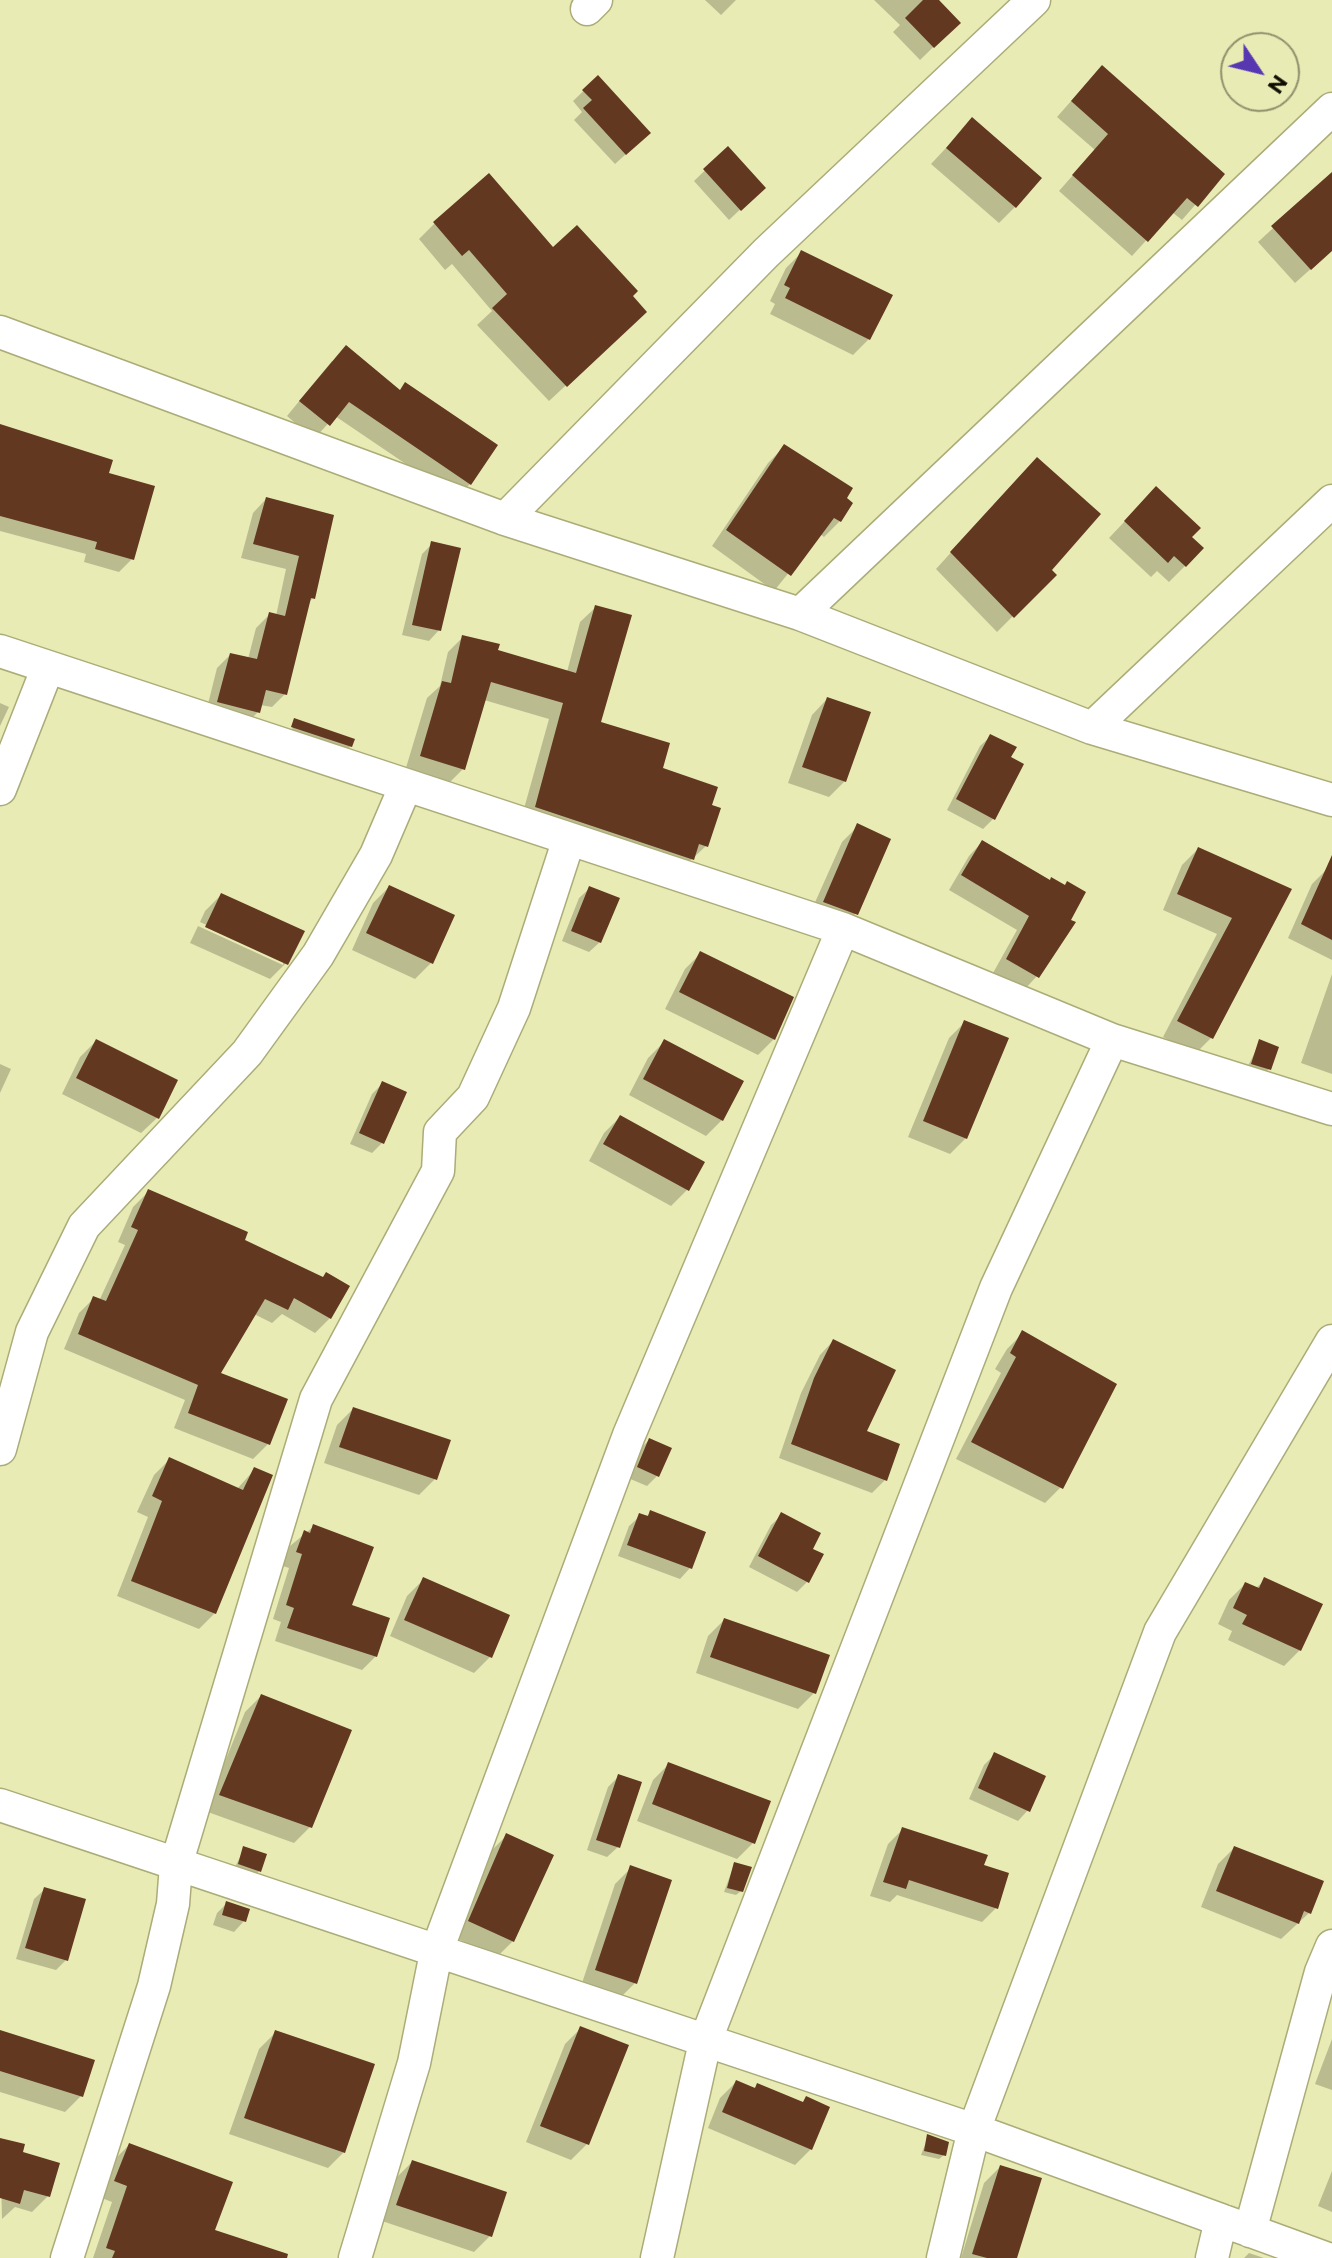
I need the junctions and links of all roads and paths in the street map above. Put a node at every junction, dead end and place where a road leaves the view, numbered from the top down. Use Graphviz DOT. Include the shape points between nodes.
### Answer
graph roads {
  1 [pos="1034,0"];
  2 [pos="1332,109"];
  3 [pos="0,332"];
  4 [pos="1332,501"];
  5 [pos="505,519"];
  6 [pos="800,614"];
  7 [pos="0,651"];
  8 [pos="48,667"];
  9 [pos="1092,728"];
  10 [pos="406,785"];
  11 [pos="0,789"];
  12 [pos="1332,800"];
  13 [pos="569,839"];
  14 [pos="843,929"];
  15 [pos="1112,1040"];
  16 [pos="1332,1109"];
  17 [pos="1332,1341"];
  18 [pos="0,1449"];
  19 [pos="0,1805"];
  20 [pos="176,1865"];
  21 [pos="1332,1946"];
  22 [pos="436,1953"];
  23 [pos="705,2042"];
  24 [pos="974,2130"];
  25 [pos="1235,2226"];
  26 [pos="67,2258"];
  27 [pos="355,2258"];
  28 [pos="657,2258"];
  29 [pos="943,2258"];
  30 [pos="1212,2258"];
  31 [pos="1325,2258"];
  1 -- 5 [label="street" via="766,253"];
  2 -- 6 [label="street"];
  3 -- 5 [label="street"];
  4 -- 9 [label="street"];
  5 -- 6 [label="street"];
  6 -- 9 [label="street"];
  7 -- 8 [label="street"];
  8 -- 10 [label="street"];
  8 -- 11 [label="street"];
  9 -- 12 [label="street"];
  10 -- 13 [label="street"];
  10 -- 18 [label="street" via="376,855 318,955 247,1053 84,1226 32,1332"];
  13 -- 14 [label="street"];
  13 -- 20 [label="street" via="514,1008 473,1097 440,1132 438,1171 316,1399"];
  14 -- 15 [label="street"];
  14 -- 22 [label="street" via="629,1435"];
  15 -- 16 [label="street"];
  15 -- 23 [label="street" via="996,1288"];
  17 -- 24 [label="street" via="1160,1632"];
  19 -- 20 [label="street"];
  20 -- 22 [label="street"];
  20 -- 26 [label="street" via="173,1904 154,1986"];
  21 -- 25 [label="street"];
  22 -- 23 [label="street"];
  22 -- 27 [label="street" via="414,2063"];
  23 -- 24 [label="street"];
  23 -- 28 [label="street"];
  24 -- 25 [label="street"];
  24 -- 29 [label="street"];
  25 -- 30 [label="street"];
  25 -- 31 [label="street"];
}
